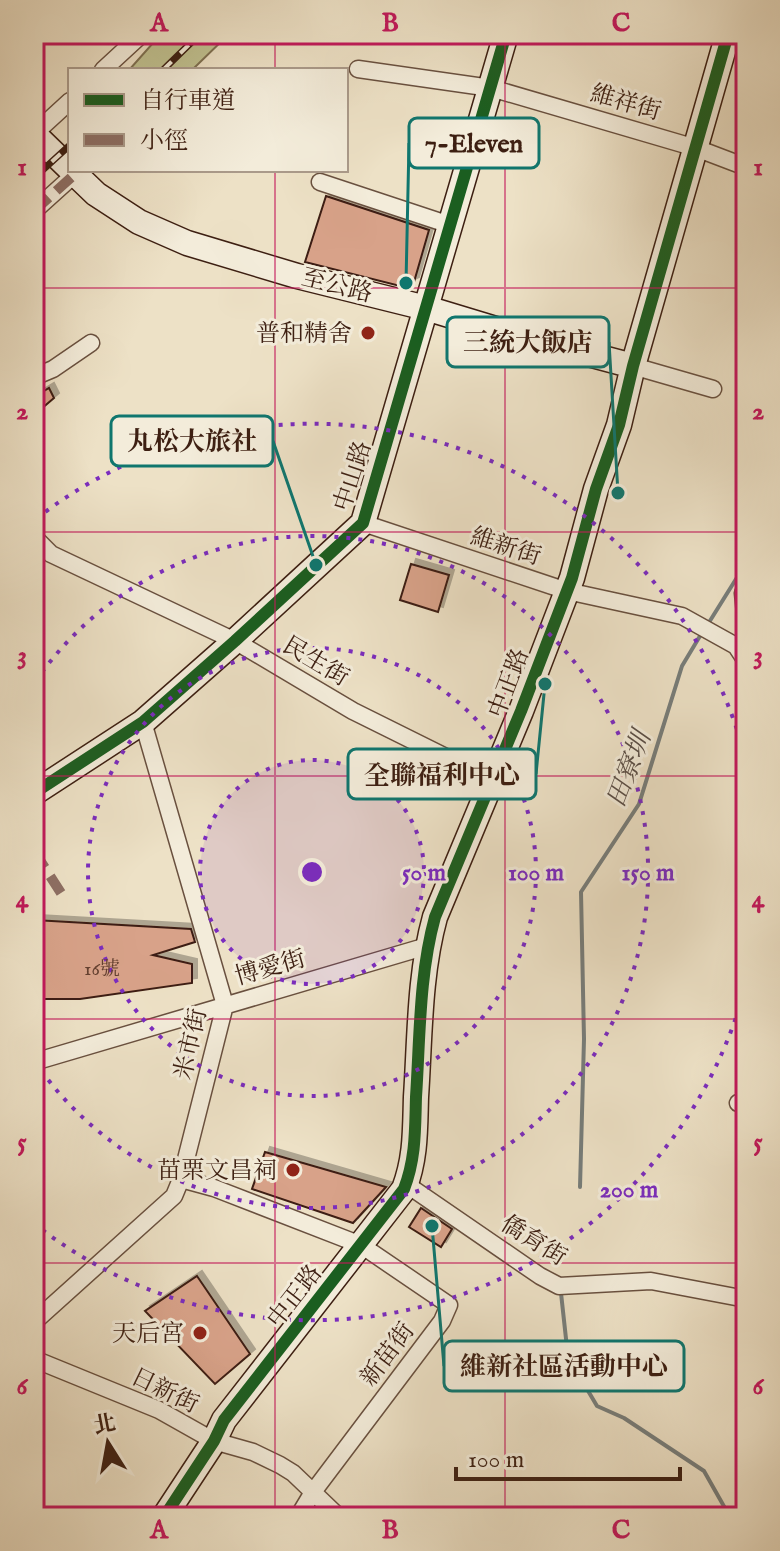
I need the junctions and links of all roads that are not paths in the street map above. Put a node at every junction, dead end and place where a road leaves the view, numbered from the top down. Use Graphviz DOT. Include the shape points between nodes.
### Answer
graph roads {
  1 [pos="142,34"];
  2 [pos="506,34"];
  3 [pos="728,34"];
  4 [pos="105,68"];
  5 [pos="358,69"];
  6 [pos="491,88"];
  7 [pos="68,103"];
  8 [pos="34,134"];
  9 [pos="696,148"];
  10 [pos="68,167"];
  11 [pos="746,167"];
  12 [pos="71,172"];
  13 [pos="73,172"];
  14 [pos="320,182"];
  15 [pos="34,211"];
  16 [pos="450,225"];
  17 [pos="426,308"];
  18 [pos="91,343"];
  19 [pos="633,366"];
  20 [pos="34,377"];
  21 [pos="713,389"];
  22 [pos="363,523"];
  23 [pos="34,537"];
  24 [pos="746,590"];
  25 [pos="567,591"];
  26 [pos="746,623"];
  27 [pos="235,641"];
  28 [pos="742,652"];
  29 [pos="143,722"];
  30 [pos="492,780"];
  31 [pos="34,793"];
  32 [pos="427,946"];
  33 [pos="225,1005"];
  34 [pos="34,1062"];
  35 [pos="181,1179"];
  36 [pos="406,1184"];
  37 [pos="361,1245"];
  38 [pos="746,1299"];
  39 [pos="34,1322"];
  40 [pos="34,1359"];
  41 [pos="214,1441"];
  42 [pos="313,1492"];
  43 [pos="164,1517"];
  44 [pos="298,1517"];
  45 [pos="339,1517"];
  1 -- 4 [label="street"];
  2 -- 6 [label="street, 中山路"];
  3 -- 9 [label="street, 中正路"];
  5 -- 6 [label="street, 維祥街"];
  6 -- 9 [label="street, 維祥街"];
  6 -- 16 [label="street, 中山路"];
  7 -- 8 [label="street"];
  8 -- 10 [label="street, 至公路"];
  9 -- 11 [label="street, 維祥街"];
  9 -- 19 [label="street, 中正路"];
  12 -- 15 [label="street"];
  13 -- 17 [label="street, 至公路" via="139,222 187,243"];
  14 -- 16 [label="street"];
  16 -- 17 [label="street, 中山路"];
  17 -- 19 [label="street, 至公路"];
  17 -- 22 [label="street, 中山路"];
  18 -- 20 [label="street"];
  19 -- 21 [label="street, 至公路"];
  19 -- 25 [label="street, 中正路"];
  22 -- 25 [label="street, 維新街"];
  22 -- 27 [label="street, 中山路"];
  23 -- 27 [label="street, 民生街" via="51,554"];
  24 -- 26 [label="street"];
  25 -- 28 [label="street, 維新街" via="682,616"];
  25 -- 30 [label="street, 中正路"];
  27 -- 29 [label="street, 中山路"];
  27 -- 30 [label="street, 民生街" via="353,711"];
  29 -- 31 [label="street, 中山路"];
  29 -- 33 [label="street, 米市街"];
  30 -- 32 [label="street, 中正路" via="443,894"];
  32 -- 33 [label="street, 博愛街"];
  32 -- 36 [label="street, 中正路" via="414,1157"];
  33 -- 34 [label="street, 博愛街"];
  33 -- 35 [label="street, 米市街"];
  35 -- 37 [label="street"];
  35 -- 39 [label="street, 米市街" via="174,1196"];
  36 -- 37 [label="street, 中正路"];
  36 -- 38 [label="street, 僑育街" via="559,1286 651,1281"];
  37 -- 41 [label="street, 中正路" via="224,1420"];
  37 -- 42 [label="street, 新苗街" via="449,1305"];
  40 -- 41 [label="street, 日新街" via="159,1410"];
  41 -- 42 [label="street, 日新街" via="266,1458"];
  41 -- 43 [label="street, 中正路"];
  42 -- 44 [label="street, 新苗街"];
  42 -- 45 [label="street, 日新街"];
}
